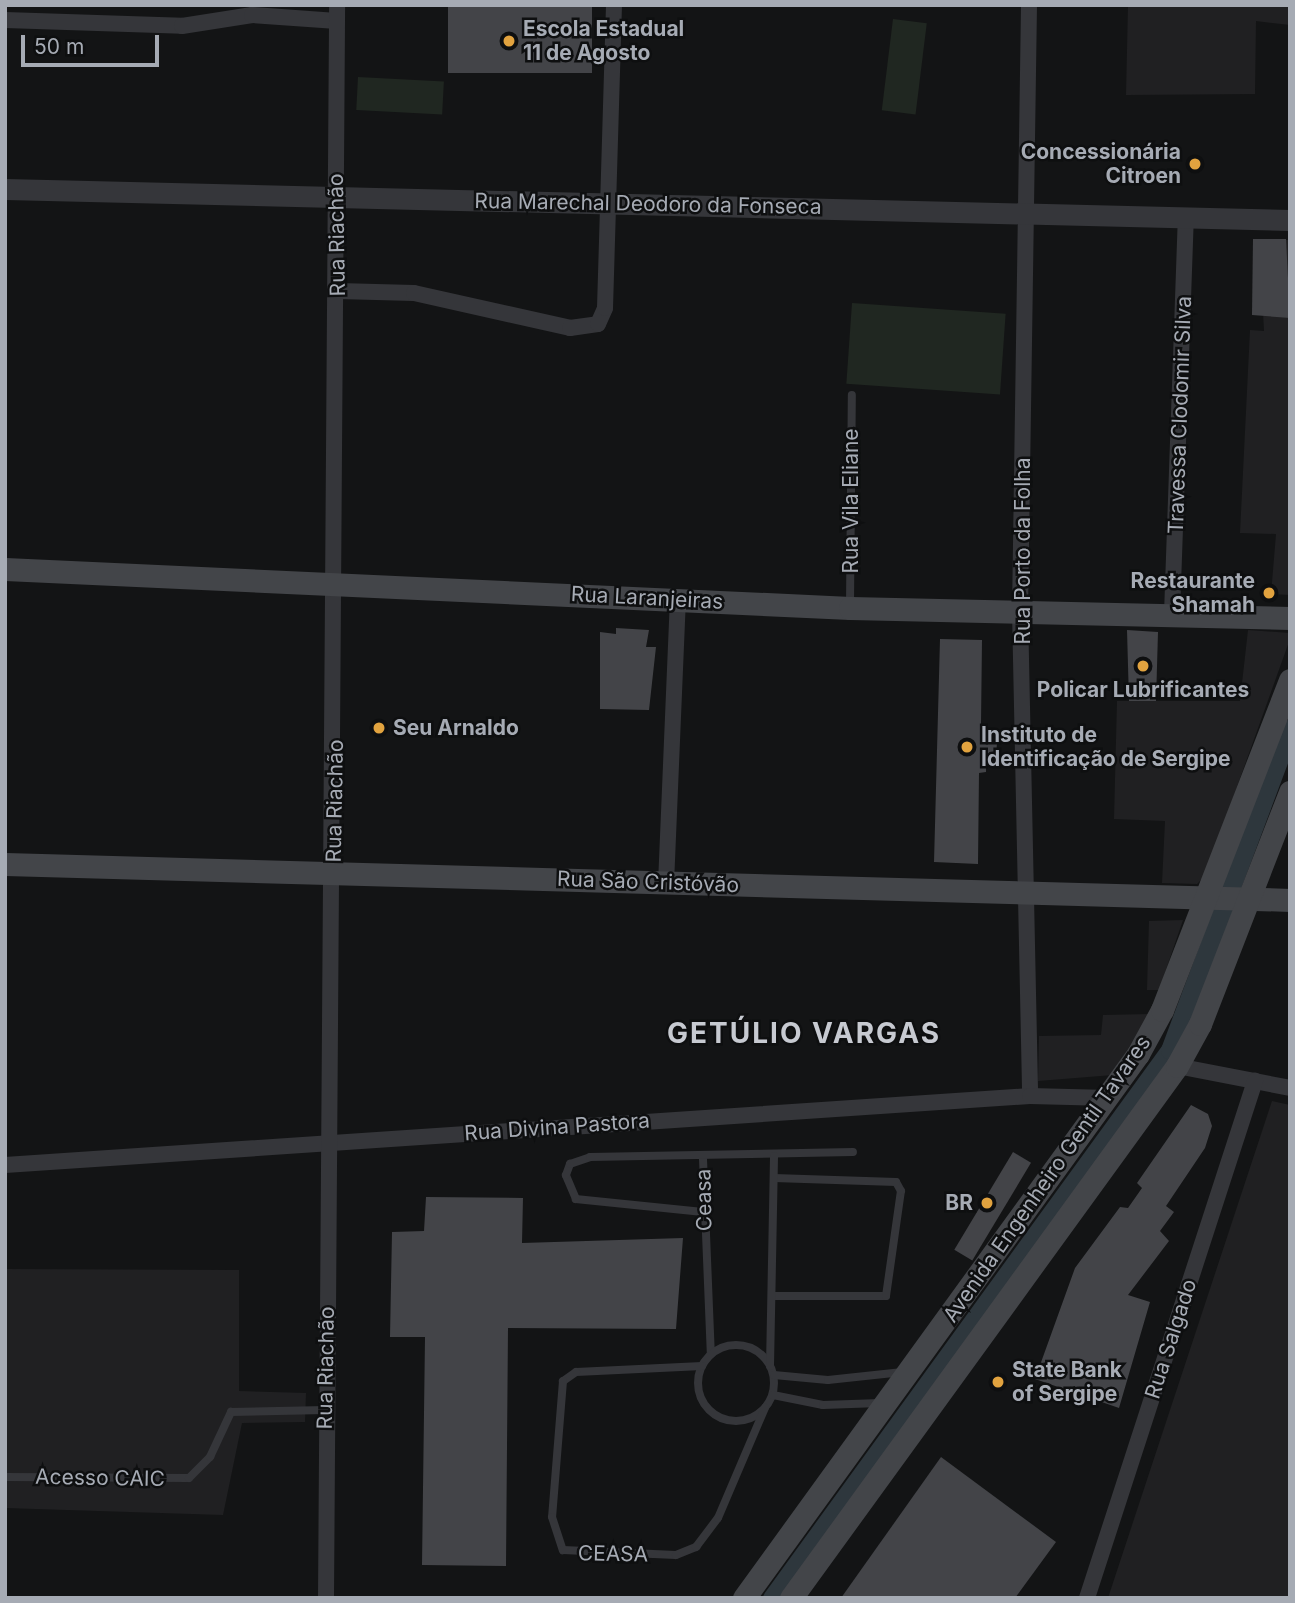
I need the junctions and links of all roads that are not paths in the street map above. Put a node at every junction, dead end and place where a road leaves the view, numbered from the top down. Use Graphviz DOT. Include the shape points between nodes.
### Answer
graph roads {
  1 [pos="614,5"];
  2 [pos="1029,5"];
  3 [pos="337,13"];
  4 [pos="5,20"];
  5 [pos="5,189"];
  6 [pos="334,198"];
  7 [pos="608,204"];
  8 [pos="1025,212"];
  9 [pos="1186,217"];
  10 [pos="1290,220"];
  11 [pos="338,291"];
  12 [pos="852,395"];
  13 [pos="5,569"];
  14 [pos="337,584"];
  15 [pos="678,600"];
  16 [pos="850,608"];
  17 [pos="1020,611"];
  18 [pos="1172,614"];
  19 [pos="1290,618"];
  20 [pos="1290,680"];
  21 [pos="1290,792"];
  22 [pos="5,863"];
  23 [pos="334,871"];
  24 [pos="666,884"];
  25 [pos="1025,894"];
  26 [pos="1248,898"];
  27 [pos="1206,899"];
  28 [pos="1290,900"];
  29 [pos="1177,1066"];
  30 [pos="1255,1081"];
  31 [pos="1290,1088"];
  32 [pos="1030,1096"];
  33 [pos="1109,1098"];
  34 [pos="331,1143"];
  35 [pos="853,1152"];
  36 [pos="774,1156"];
  37 [pos="703,1159"];
  38 [pos="5,1166"];
  39 [pos="774,1178"];
  40 [pos="703,1212"];
  41 [pos="772,1296"];
  42 [pos="711,1354"];
  43 [pos="702,1366"];
  44 [pos="770,1366"];
  45 [pos="913,1371"];
  46 [pos="774,1375"];
  47 [pos="773,1395"];
  48 [pos="888,1403"];
  49 [pos="765,1408"];
  50 [pos="325,1410"];
  51 [pos="5,1477"];
  52 [pos="327,1598"];
  53 [pos="744,1598"];
  54 [pos="791,1598"];
  55 [pos="1087,1598"];
  1 -- 7 [label="street"];
  2 -- 8 [label="street, Rua Porto da Folha"];
  3 -- 4 [label="street" via="253,15 182,26"];
  3 -- 6 [label="street, Rua Riachão"];
  5 -- 6 [label="street, Rua Marechal Deodoro da Fonseca"];
  6 -- 7 [label="street, Rua Marechal Deodoro da Fonseca"];
  6 -- 11 [label="street, Rua Riachão"];
  7 -- 8 [label="street, Rua Marechal Deodoro da Fonseca"];
  7 -- 11 [label="street" via="605,307 598,324 581,329 414,293"];
  8 -- 9 [label="street, Rua Marechal Deodoro da Fonseca"];
  8 -- 17 [label="street, Rua Porto da Folha"];
  9 -- 10 [label="street, Rua Marechal Deodoro da Fonseca"];
  9 -- 18 [label="street, Travessa Clodomir Silva"];
  11 -- 14 [label="street, Rua Riachão"];
  12 -- 16 [label="lane, Rua Vila Eliane"];
  13 -- 14 [label="main road, Rua Laranjeiras"];
  14 -- 15 [label="main road, Rua Laranjeiras"];
  14 -- 23 [label="street, Rua Riachão"];
  15 -- 16 [label="main road, Rua Laranjeiras"];
  15 -- 24 [label="street"];
  16 -- 17 [label="main road, Rua Laranjeiras"];
  17 -- 18 [label="main road, Rua Laranjeiras"];
  17 -- 25 [label="street, Rua Porto da Folha"];
  18 -- 19 [label="main road, Rua Laranjeiras"];
  20 -- 27 [label="main road, Avenida Engenheiro Gentil Tavares"];
  21 -- 26 [label="main road, Avenida Engenheiro Gentil Tavares"];
  22 -- 23 [label="main road, Rua São Cristóvão"];
  23 -- 24 [label="main road, Rua São Cristóvão"];
  23 -- 34 [label="street, Rua Riachão"];
  24 -- 25 [label="main road, Rua São Cristóvão"];
  25 -- 27 [label="main road, Rua São Cristóvão"];
  25 -- 32 [label="street, Rua Porto da Folha"];
  26 -- 27 [label="main road, Rua São Cristóvão"];
  26 -- 28 [label="main road, Rua São Cristóvão"];
  26 -- 29 [label="main road, Avenida Engenheiro Gentil Tavares"];
  27 -- 33 [label="main road, Avenida Engenheiro Gentil Tavares" via="1162,1010"];
  29 -- 30 [label="street"];
  29 -- 54 [label="main road, Avenida Engenheiro Gentil Tavares"];
  30 -- 31 [label="street"];
  30 -- 55 [label="street, Rua Salgado"];
  32 -- 33 [label="street, Rua Divina Pastora"];
  32 -- 34 [label="street, Rua Divina Pastora"];
  33 -- 45 [label="main road, Avenida Engenheiro Gentil Tavares"];
  34 -- 38 [label="street, Rua Divina Pastora"];
  34 -- 50 [label="street, Rua Riachão"];
  35 -- 36 [label="lane, Ceasa"];
  36 -- 37 [label="lane, Ceasa"];
  36 -- 39 [label="lane"];
  37 -- 40 [label="lane, Ceasa"];
  37 -- 40 [label="lane" via="590,1157 570,1164 566,1175 576,1199"];
  39 -- 41 [label="lane"];
  39 -- 41 [label="lane" via="896,1182 901,1191 886,1296"];
  40 -- 42 [label="lane, Ceasa"];
  41 -- 44 [label="lane"];
  42 -- 43 [label="lane"];
  42 -- 44 [label="lane" via="740,1345"];
  43 -- 49 [label="lane" via="699,1394 715,1415 741,1421"];
  43 -- 49 [label="lane, CEASA" via="576,1372 563,1381 552,1517 563,1550 676,1555 696,1547 718,1518"];
  44 -- 46 [label="lane"];
  45 -- 46 [label="lane" via="828,1380"];
  45 -- 48 [label="main road, Avenida Engenheiro Gentil Tavares"];
  46 -- 47 [label="lane"];
  47 -- 48 [label="lane" via="823,1405"];
  47 -- 49 [label="lane"];
  48 -- 53 [label="main road, Avenida Engenheiro Gentil Tavares"];
  50 -- 51 [label="lane, Acesso CAIC" via="232,1412 210,1457 189,1478"];
  50 -- 52 [label="street, Rua Riachão"];
}
